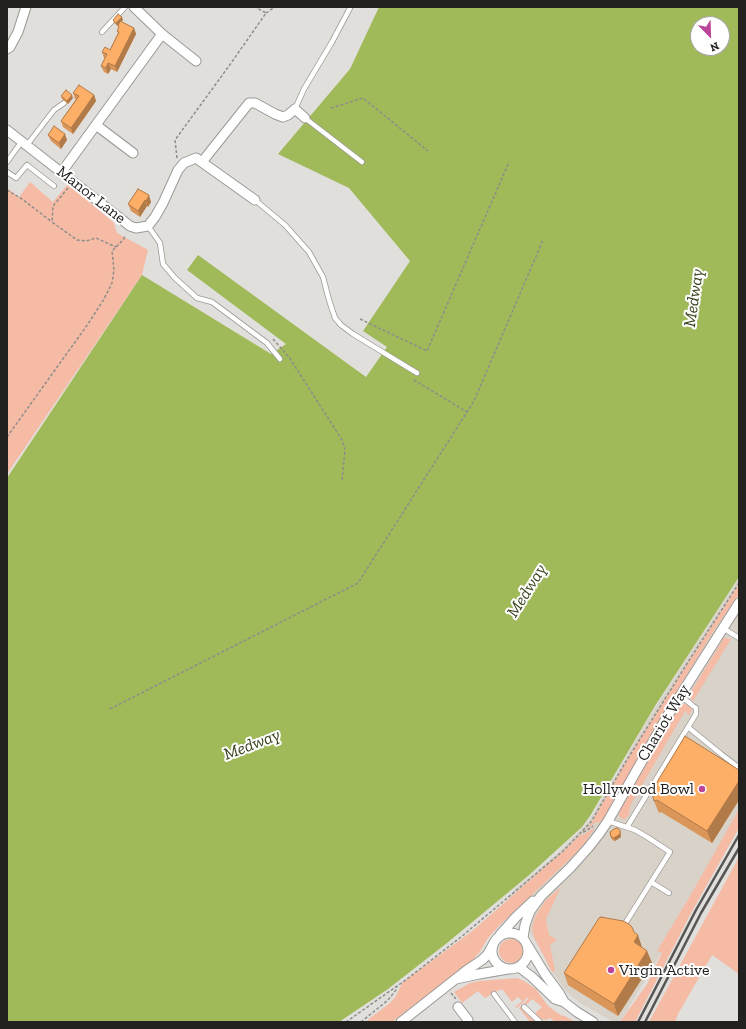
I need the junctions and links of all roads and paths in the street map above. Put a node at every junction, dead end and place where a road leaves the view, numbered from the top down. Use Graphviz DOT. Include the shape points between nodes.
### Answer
graph roads {
  1 [pos="124,7"];
  2 [pos="134,7"];
  3 [pos="254,7"];
  4 [pos="275,7"];
  5 [pos="350,8"];
  6 [pos="24,11"];
  7 [pos="266,13"];
  8 [pos="102,32"];
  9 [pos="162,34"];
  10 [pos="7,49"];
  11 [pos="196,62"];
  12 [pos="64,103"];
  13 [pos="331,108"];
  14 [pos="295,109"];
  15 [pos="305,118"];
  16 [pos="96,125"];
  17 [pos="7,130"];
  18 [pos="24,143"];
  19 [pos="428,151"];
  20 [pos="133,153"];
  21 [pos="7,162"];
  22 [pos="202,162"];
  23 [pos="362,162"];
  24 [pos="509,162"];
  25 [pos="178,170"];
  26 [pos="7,172"];
  27 [pos="61,173"];
  28 [pos="73,182"];
  29 [pos="54,186"];
  30 [pos="7,190"];
  31 [pos="255,200"];
  32 [pos="52,222"];
  33 [pos="130,226"];
  34 [pos="148,226"];
  35 [pos="543,240"];
  36 [pos="116,248"];
  37 [pos="360,319"];
  38 [pos="273,339"];
  39 [pos="280,359"];
  40 [pos="416,373"];
  41 [pos="7,437"];
  42 [pos="342,480"];
  43 [pos="739,583"];
  44 [pos="739,603"];
  45 [pos="723,628"];
  46 [pos="739,638"];
  47 [pos="679,698"];
  48 [pos="110,709"];
  49 [pos="688,727"];
  50 [pos="739,766"];
  51 [pos="608,821"];
  52 [pos="594,825"];
  53 [pos="627,827"];
  54 [pos="581,833"];
  55 [pos="651,882"];
  56 [pos="670,893"];
  57 [pos="541,896"];
  58 [pos="621,930"];
  59 [pos="496,940"];
  60 [pos="525,941"];
  61 [pos="515,968"];
  62 [pos="455,980"];
  63 [pos="397,986"];
  64 [pos="494,994"];
  65 [pos="564,1002"];
  66 [pos="458,1007"];
  67 [pos="524,1007"];
  68 [pos="468,1021"];
  69 [pos="346,1022"];
  70 [pos="361,1022"];
  71 [pos="401,1022"];
  72 [pos="515,1022"];
  73 [pos="540,1022"];
  74 [pos="593,1022"];
  1 -- 8 [label="lane"];
  2 -- 9 [label="street"];
  3 -- 7 [label="path"];
  4 -- 7 [label="path"];
  5 -- 14 [label="lane"];
  6 -- 10 [label="street" via="18,32"];
  7 -- 25 [label="path" via="175,140"];
  9 -- 11 [label="street"];
  9 -- 16 [label="street"];
  12 -- 18 [label="lane" via="54,110"];
  13 -- 19 [label="path" via="363,98"];
  14 -- 15 [label="street"];
  14 -- 22 [label="street" via="283,117 255,103 249,103"];
  15 -- 23 [label="lane"];
  16 -- 20 [label="street"];
  16 -- 27 [label="street"];
  17 -- 18 [label="street, Manor Lane"];
  18 -- 21 [label="lane"];
  18 -- 27 [label="street, Manor Lane"];
  22 -- 25 [label="street" via="196,158 184,163"];
  22 -- 31 [label="street"];
  24 -- 37 [label="path" via="427,351"];
  25 -- 34 [label="street, Manor Lane" via="163,203"];
  26 -- 29 [label="lane" via="16,178 27,165"];
  27 -- 28 [label="street, Manor Lane"];
  28 -- 32 [label="path" via="53,206"];
  28 -- 33 [label="street, Manor Lane"];
  30 -- 32 [label="path"];
  31 -- 40 [label="lane" via="285,225 309,252 323,277 335,318 341,325"];
  32 -- 36 [label="path" via="77,240 96,238"];
  33 -- 34 [label="street, Manor Lane"];
  33 -- 36 [label="path"];
  34 -- 39 [label="lane" via="160,243 163,264 175,278 197,298 212,302 267,343"];
  35 -- 48 [label="path" via="474,401 358,583"];
  36 -- 41 [label="path" via="112,251 112,283 104,299"];
  38 -- 42 [label="path" via="289,357 342,440"];
  43 -- 54 [label="path" via="625,763 591,822"];
  44 -- 45 [label="street, Chariot Way"];
  45 -- 46 [label="lane"];
  45 -- 47 [label="street, Chariot Way"];
  47 -- 49 [label="lane" via="696,708 696,714"];
  47 -- 51 [label="street, Chariot Way"];
  49 -- 50 [label="lane"];
  49 -- 53 [label="lane"];
  51 -- 53 [label="lane"];
  51 -- 57 [label="street, Chariot Way" via="588,848"];
  52 -- 54 [label="path"];
  53 -- 55 [label="lane" via="670,852"];
  54 -- 63 [label="path" via="473,928"];
  55 -- 56 [label="lane"];
  55 -- 58 [label="lane"];
  57 -- 59 [label="street" via="531,902"];
  57 -- 60 [label="street" via="530,911 525,925"];
  59 -- 60 [label="street" via="512,932 520,935"];
  59 -- 61 [label="street" via="492,952 495,961 502,967"];
  59 -- 62 [label="street" via="484,958"];
  60 -- 61 [label="street" via="528,949 526,959"];
  60 -- 65 [label="street"];
  61 -- 62 [label="street"];
  61 -- 65 [label="street" via="532,977 555,999"];
  62 -- 71 [label="street"];
  63 -- 69 [label="path"];
  63 -- 70 [label="path" via="388,1000"];
  64 -- 72 [label="lane"];
  65 -- 74 [label="street"];
  66 -- 68 [label="street"];
  67 -- 73 [label="lane"];
}
